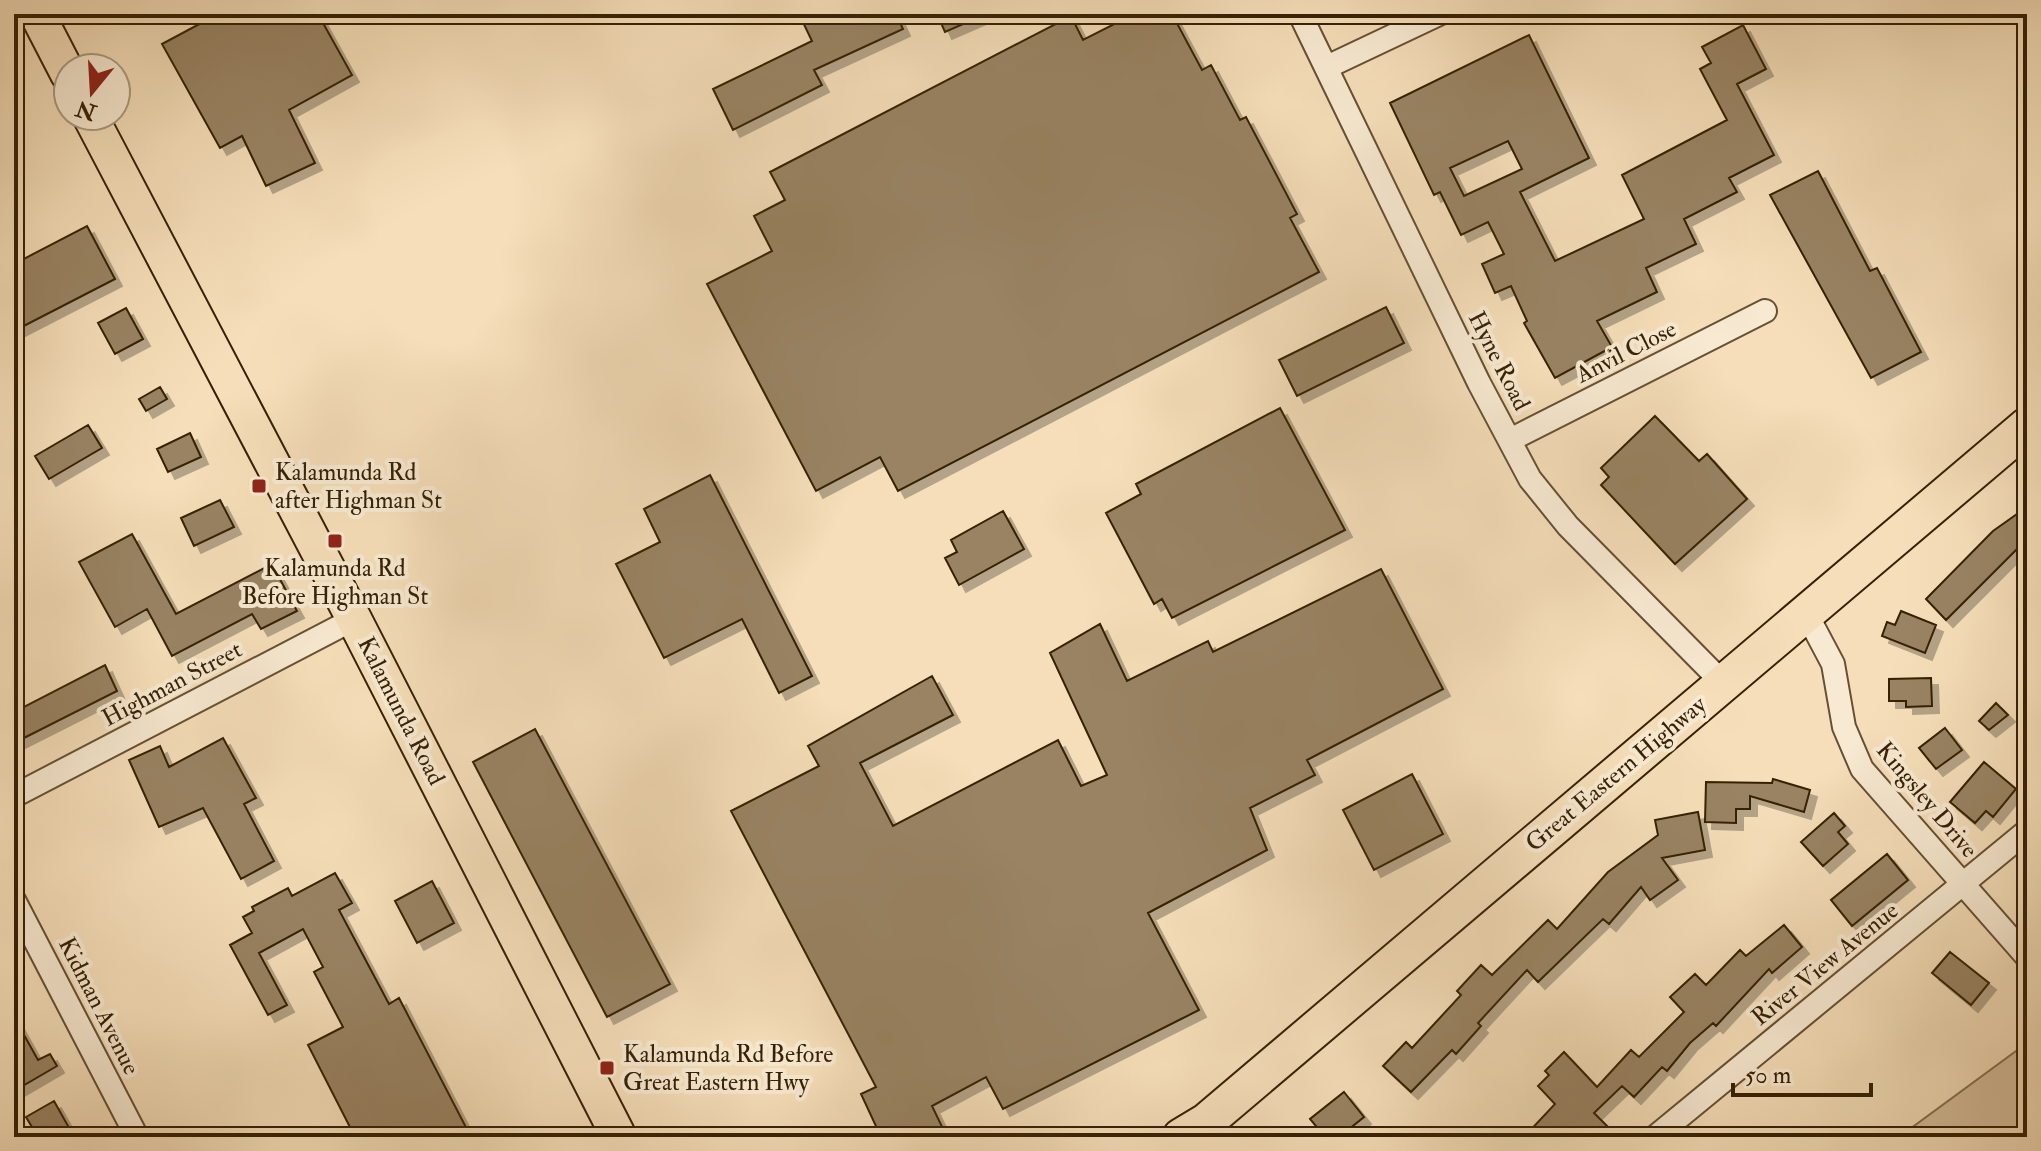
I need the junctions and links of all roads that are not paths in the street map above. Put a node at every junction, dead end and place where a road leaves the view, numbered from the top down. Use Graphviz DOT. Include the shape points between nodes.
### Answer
graph roads {
  1 [pos="37,14"];
  2 [pos="1300,14"];
  3 [pos="1439,14"];
  4 [pos="57,52"];
  5 [pos="1327,67"];
  6 [pos="98,132"];
  7 [pos="1765,311"];
  8 [pos="2027,426"];
  9 [pos="1510,440"];
  10 [pos="1806,613"];
  11 [pos="354,619"];
  12 [pos="1723,683"];
  13 [pos="14,796"];
  14 [pos="2027,831"];
  15 [pos="1964,885"];
  16 [pos="14,900"];
  17 [pos="2027,957"];
  18 [pos="1193,1132"];
  19 [pos="137,1137"];
  20 [pos="619,1137"];
  21 [pos="1655,1137"];
  1 -- 4 [label="main road"];
  2 -- 5 [label="street, Hyne Road"];
  3 -- 5 [label="street"];
  5 -- 9 [label="street, Hyne Road"];
  6 -- 11 [label="main road, Kalamunda Road"];
  7 -- 9 [label="street, Anvil Close"];
  8 -- 10 [label="highway, Great Eastern Highway"];
  9 -- 12 [label="street, Hyne Road" via="1530,479 1568,526"];
  10 -- 12 [label="highway, Great Eastern Highway"];
  10 -- 15 [label="street, Kingsley Drive" via="1833,664 1844,727 1862,769"];
  11 -- 13 [label="street, Highman Street"];
  11 -- 20 [label="main road, Kalamunda Road"];
  12 -- 18 [label="highway, Great Eastern Highway"];
  14 -- 15 [label="street, River View Avenue"];
  15 -- 17 [label="street, Kingsley Drive"];
  15 -- 21 [label="street, River View Avenue"];
  16 -- 19 [label="street, Kidman Avenue"];
}
